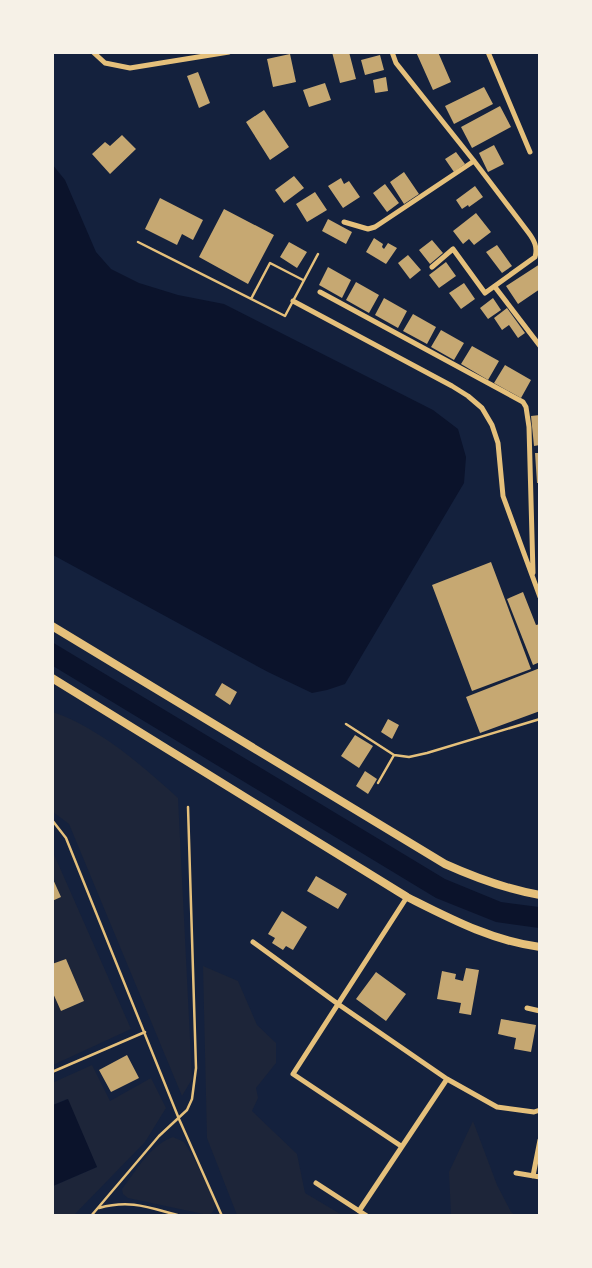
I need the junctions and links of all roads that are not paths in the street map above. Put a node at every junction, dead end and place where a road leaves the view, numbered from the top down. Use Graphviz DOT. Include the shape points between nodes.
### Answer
graph roads {
  1 [pos="93,52"];
  2 [pos="228,52"];
  3 [pos="392,52"];
  4 [pos="488,52"];
  5 [pos="530,152"];
  6 [pos="474,161"];
  7 [pos="344,222"];
  8 [pos="138,242"];
  9 [pos="537,244"];
  10 [pos="318,254"];
  11 [pos="432,267"];
  12 [pos="303,280"];
  13 [pos="495,286"];
  14 [pos="320,292"];
  15 [pos="251,299"];
  16 [pos="293,300"];
  17 [pos="540,346"];
  18 [pos="533,579"];
  19 [pos="540,597"];
  20 [pos="52,626"];
  21 [pos="52,678"];
  22 [pos="540,719"];
  23 [pos="346,724"];
  24 [pos="394,755"];
  25 [pos="378,783"];
  26 [pos="188,807"];
  27 [pos="52,820"];
  28 [pos="540,895"];
  29 [pos="407,897"];
  30 [pos="253,942"];
  31 [pos="540,947"];
  32 [pos="338,1004"];
  33 [pos="527,1008"];
  34 [pos="540,1011"];
  35 [pos="145,1032"];
  36 [pos="52,1072"];
  37 [pos="447,1079"];
  38 [pos="540,1110"];
  39 [pos="179,1118"];
  40 [pos="540,1140"];
  41 [pos="402,1146"];
  42 [pos="516,1173"];
  43 [pos="536,1176"];
  44 [pos="316,1183"];
  45 [pos="98,1208"];
  46 [pos="359,1210"];
  47 [pos="91,1216"];
  48 [pos="181,1216"];
  49 [pos="222,1216"];
  50 [pos="367,1216"];
  1 -- 2 [label="street" via="105,63 130,68"];
  3 -- 6 [label="street" via="396,63"];
  4 -- 5 [label="street"];
  6 -- 7 [label="street" via="375,227 368,229"];
  6 -- 9 [label="street"];
  8 -- 15 [label="lane"];
  9 -- 13 [label="street" via="535,257"];
  10 -- 12 [label="lane"];
  11 -- 13 [label="street" via="453,249 485,293"];
  12 -- 15 [label="lane" via="270,263"];
  12 -- 16 [label="lane"];
  13 -- 17 [label="street"];
  14 -- 18 [label="street" via="523,402 529,427"];
  15 -- 16 [label="lane" via="285,316"];
  16 -- 18 [label="street" via="452,386 482,408 498,443 503,496"];
  18 -- 19 [label="street"];
  20 -- 28 [label="main road" via="445,864 515,891"];
  21 -- 29 [label="main road"];
  22 -- 24 [label="lane" via="427,753 409,757"];
  23 -- 24 [label="lane"];
  24 -- 25 [label="lane"];
  26 -- 39 [label="lane" via="196,1068 192,1099"];
  27 -- 35 [label="lane" via="66,838"];
  29 -- 31 [label="main road" via="491,935"];
  29 -- 32 [label="street"];
  30 -- 32 [label="street"];
  32 -- 37 [label="street"];
  32 -- 41 [label="street" via="293,1074"];
  33 -- 34 [label="street"];
  35 -- 36 [label="lane"];
  35 -- 39 [label="lane"];
  37 -- 38 [label="street" via="497,1107"];
  37 -- 41 [label="street"];
  39 -- 45 [label="lane" via="159,1136"];
  39 -- 49 [label="lane"];
  40 -- 43 [label="street"];
  41 -- 46 [label="street"];
  42 -- 43 [label="street"];
  44 -- 46 [label="street"];
  45 -- 47 [label="lane"];
  45 -- 48 [label="lane" via="131,1203"];
  46 -- 50 [label="street"];
}
